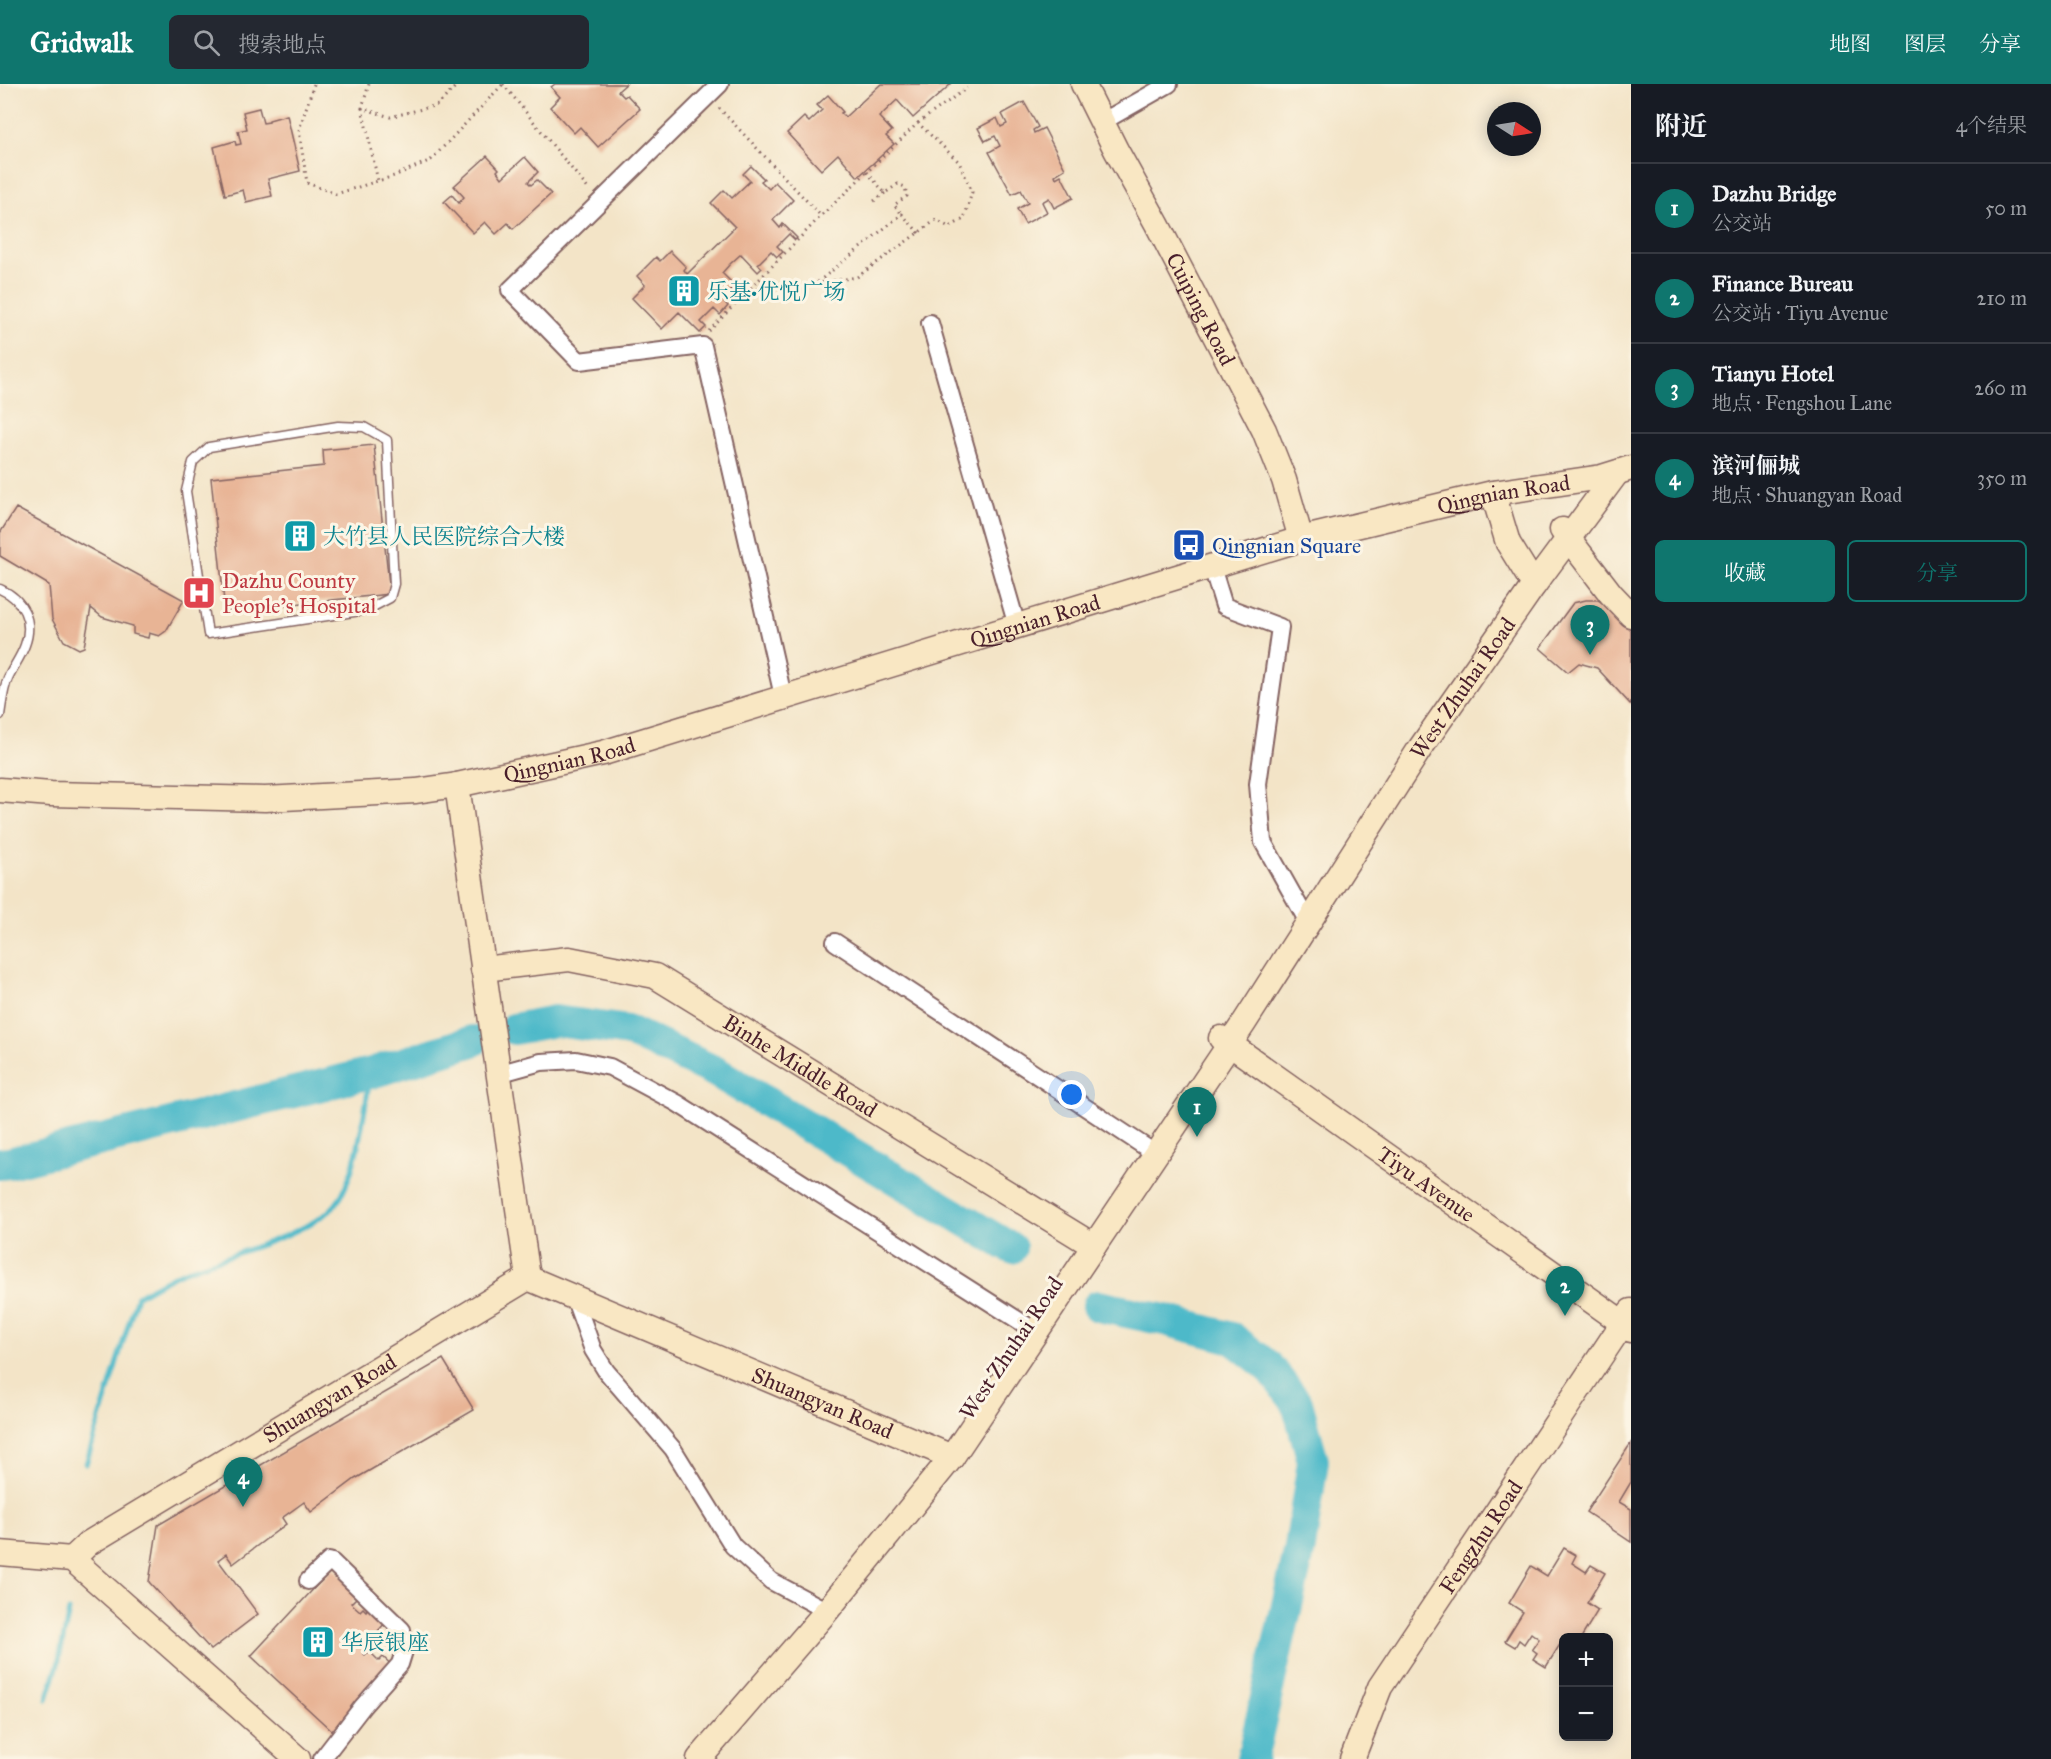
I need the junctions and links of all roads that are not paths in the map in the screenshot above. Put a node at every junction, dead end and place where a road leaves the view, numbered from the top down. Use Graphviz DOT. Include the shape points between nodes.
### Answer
graph roads {
  1 [pos="1083,84"];
  2 [pos="1169,84"];
  3 [pos="714,90"];
  4 [pos="1102,122"];
  5 [pos="930,323"];
  6 [pos="1616,473"];
  7 [pos="1493,493"];
  8 [pos="1566,534"];
  9 [pos="1301,539"];
  10 [pos="1212,567"];
  11 [pos="1531,580"];
  12 [pos="0,588"];
  13 [pos="1631,615"];
  14 [pos="1017,626"];
  15 [pos="207,634"];
  16 [pos="783,696"];
  17 [pos="0,715"];
  18 [pos="457,785"];
  19 [pos="0,790"];
  20 [pos="1305,917"];
  21 [pos="835,942"];
  22 [pos="483,969"];
  23 [pos="1226,1040"];
  24 [pos="498,1074"];
  25 [pos="1152,1151"];
  26 [pos="1089,1244"];
  27 [pos="528,1278"];
  28 [pos="574,1297"];
  29 [pos="1628,1322"];
  30 [pos="1031,1328"];
  31 [pos="947,1455"];
  32 [pos="0,1553"];
  33 [pos="72,1559"];
  34 [pos="308,1581"];
  35 [pos="821,1609"];
  36 [pos="298,1759"];
  37 [pos="322,1759"];
  38 [pos="686,1759"];
  39 [pos="699,1759"];
  40 [pos="1352,1759"];
  1 -- 4 [label="street, Cuiping Road"];
  2 -- 4 [label="street"];
  3 -- 16 [label="street" via="510,290 579,361 703,346"];
  4 -- 9 [label="street, Cuiping Road" via="1264,430"];
  5 -- 14 [label="street"];
  6 -- 7 [label="street, Qingnian Road"];
  6 -- 8 [label="street, West Zhuhai Road"];
  7 -- 9 [label="street, Qingnian Road"];
  7 -- 11 [label="street" via="1508,543"];
  8 -- 11 [label="street, West Zhuhai Road"];
  8 -- 13 [label="street"];
  9 -- 10 [label="street, Qingnian Road"];
  10 -- 14 [label="street, Qingnian Road"];
  10 -- 20 [label="street" via="1224,606 1280,627 1258,784 1263,842"];
  11 -- 20 [label="street, West Zhuhai Road" via="1413,739"];
  12 -- 17 [label="lane" via="25,610 29,628 7,680"];
  14 -- 16 [label="street, Qingnian Road"];
  15 -- 15 [label="lane" via="367,610 390,598 394,584 387,441 364,427 338,426 209,447 193,462 186,491"];
  16 -- 18 [label="street, Qingnian Road" via="603,753"];
  18 -- 19 [label="street, Qingnian Road" via="266,800"];
  18 -- 22 [label="street"];
  20 -- 23 [label="street, West Zhuhai Road"];
  21 -- 25 [label="street"];
  22 -- 24 [label="street"];
  22 -- 26 [label="street, Binhe Middle Road" via="569,959 655,976"];
  23 -- 25 [label="street, West Zhuhai Road"];
  23 -- 29 [label="street, Tiyu Avenue"];
  24 -- 27 [label="street"];
  24 -- 30 [label="street" via="553,1061 576,1060 610,1067 677,1103"];
  25 -- 26 [label="street, West Zhuhai Road"];
  26 -- 30 [label="street, West Zhuhai Road"];
  27 -- 28 [label="street, Shuangyan Road"];
  27 -- 33 [label="street, Shuangyan Road" via="89,1543"];
  28 -- 31 [label="street, Shuangyan Road"];
  28 -- 35 [label="street" via="593,1350 606,1371 673,1449 733,1546 771,1581"];
  29 -- 40 [label="street, Fengzhu Road" via="1380,1687"];
  30 -- 31 [label="street, West Zhuhai Road"];
  31 -- 35 [label="street, West Zhuhai Road"];
  32 -- 33 [label="street"];
  33 -- 36 [label="street"];
  34 -- 37 [label="street" via="332,1562 402,1630 404,1640 400,1664"];
  35 -- 38 [label="street, West Zhuhai Road"];
  35 -- 39 [label="street, West Zhuhai Road"];
}
